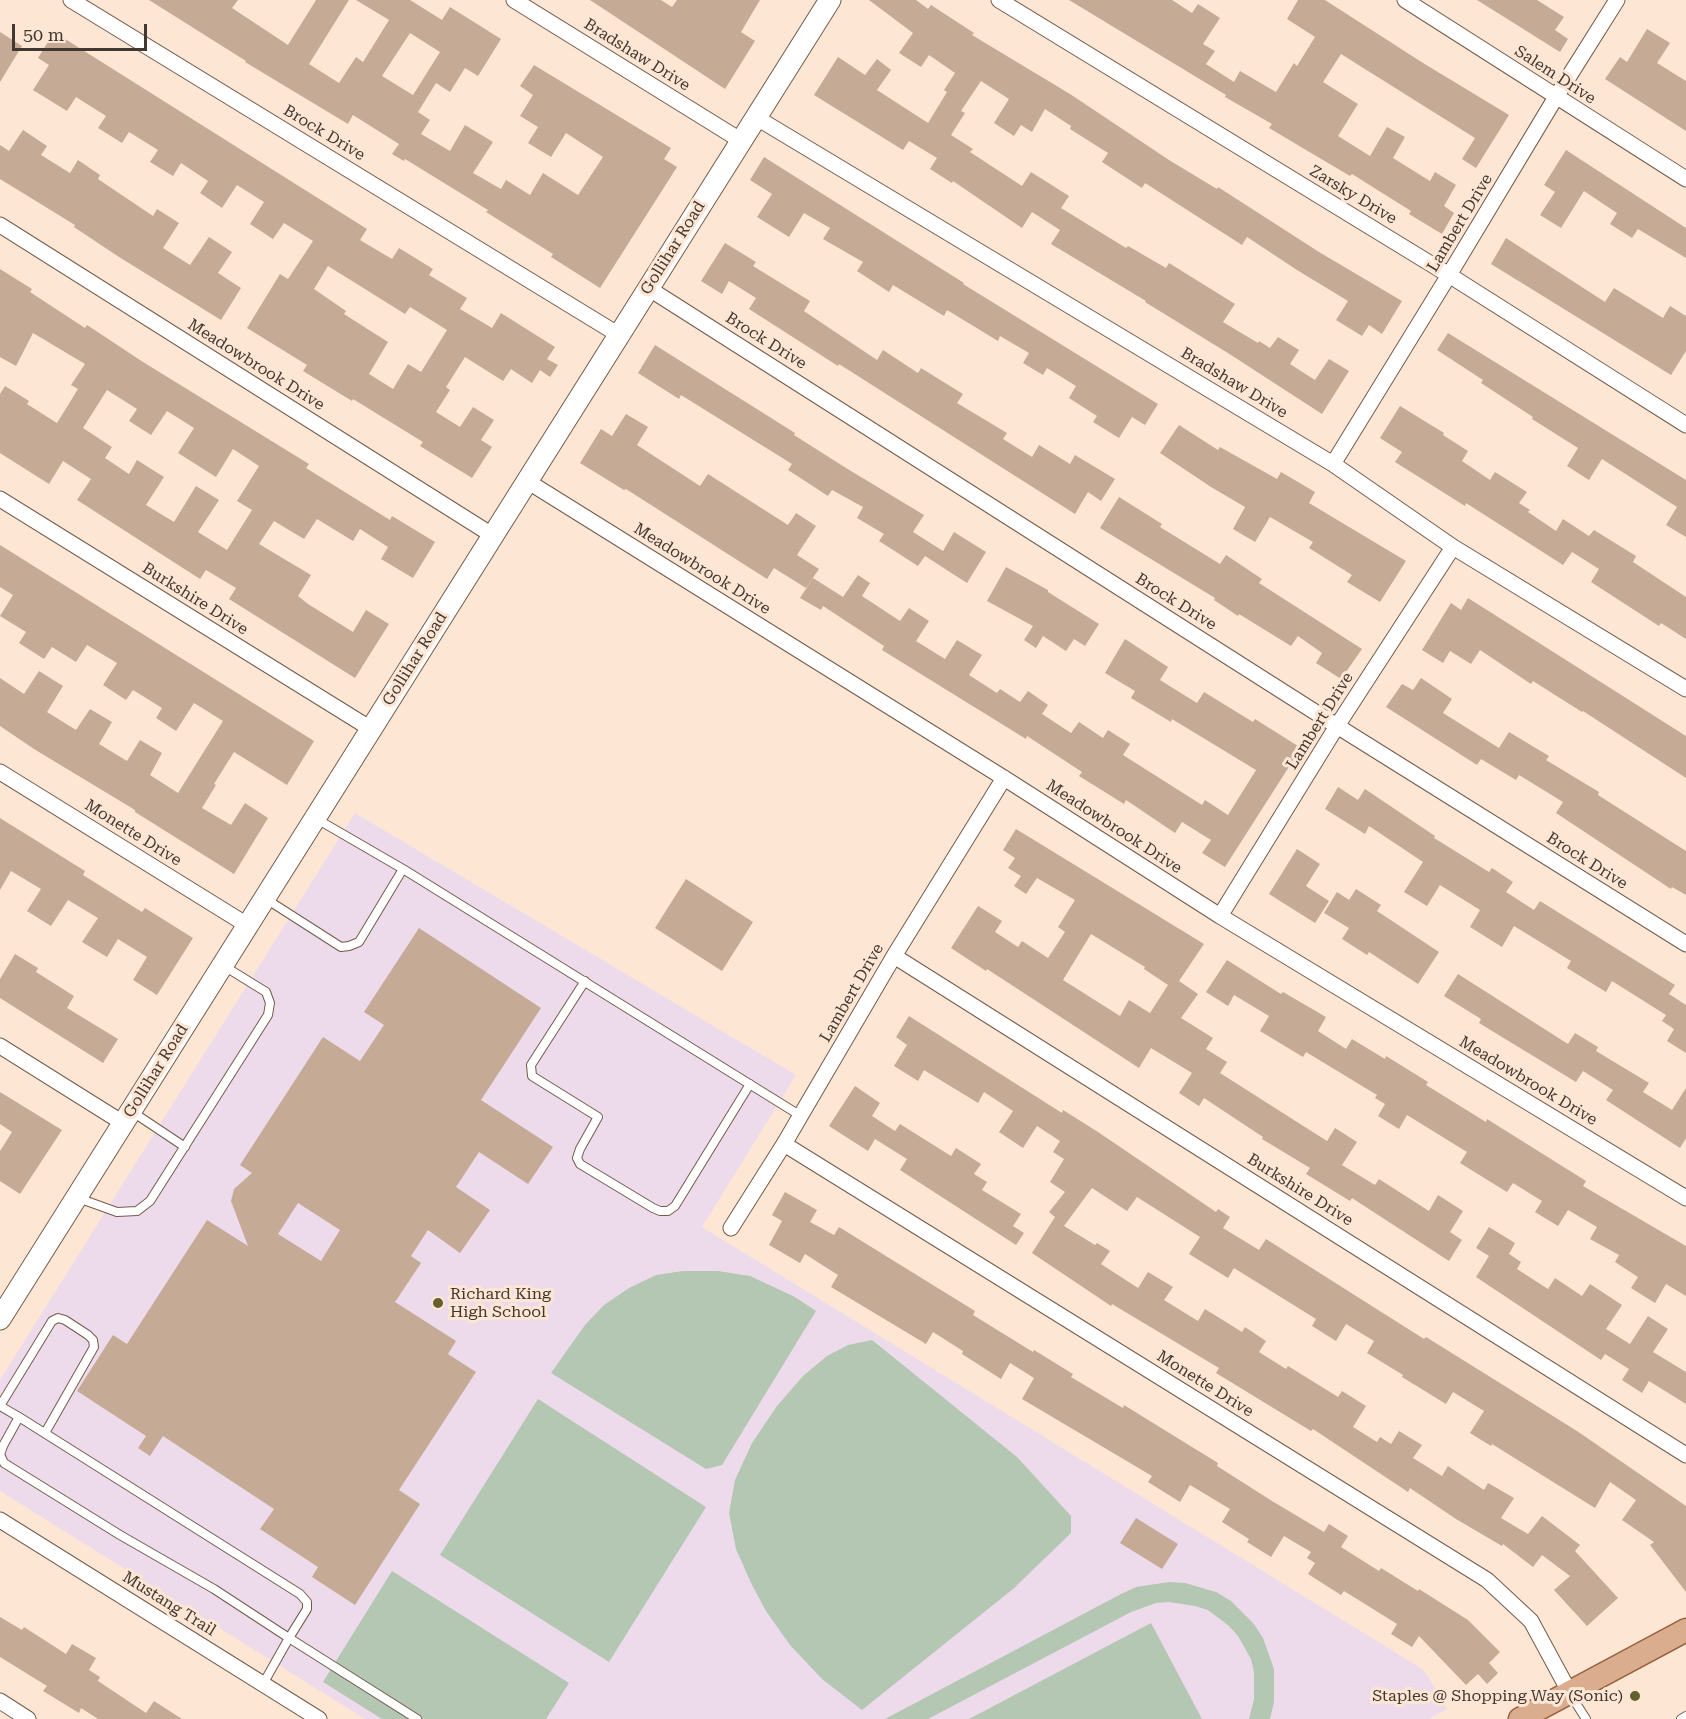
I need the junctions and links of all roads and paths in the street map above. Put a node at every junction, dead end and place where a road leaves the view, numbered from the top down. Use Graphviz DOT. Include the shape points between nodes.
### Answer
graph roads {
  1 [pos="71,0"];
  2 [pos="514,0"];
  3 [pos="830,0"];
  4 [pos="999,0"];
  5 [pos="1405,0"];
  6 [pos="1617,0"];
  7 [pos="1556,97"];
  8 [pos="757,118"];
  9 [pos="740,140"];
  10 [pos="1686,179"];
  11 [pos="0,225"];
  12 [pos="1449,275"];
  13 [pos="648,288"];
  14 [pos="619,335"];
  15 [pos="1686,425"];
  16 [pos="1333,464"];
  17 [pos="527,481"];
  18 [pos="0,499"];
  19 [pos="492,535"];
  20 [pos="1453,548"];
  21 [pos="1686,689"];
  22 [pos="1337,726"];
  23 [pos="370,729"];
  24 [pos="0,772"];
  25 [pos="1004,778"];
  26 [pos="315,818"];
  27 [pos="403,869"];
  28 [pos="265,898"];
  29 [pos="1220,916"];
  30 [pos="247,925"];
  31 [pos="1686,944"];
  32 [pos="894,956"];
  33 [pos="222,965"];
  34 [pos="585,981"];
  35 [pos="0,1046"];
  36 [pos="750,1084"];
  37 [pos="801,1116"];
  38 [pos="127,1117"];
  39 [pos="784,1144"];
  40 [pos="185,1147"];
  41 [pos="76,1197"];
  42 [pos="1686,1198"];
  43 [pos="732,1228"];
  44 [pos="0,1319"];
  45 [pos="0,1406"];
  46 [pos="20,1417"];
  47 [pos="45,1433"];
  48 [pos="1686,1455"];
  49 [pos="0,1520"];
  50 [pos="1686,1630"];
  51 [pos="289,1638"];
  52 [pos="263,1684"];
  53 [pos="1570,1693"];
  54 [pos="0,1701"];
  55 [pos="1686,1716"];
  56 [pos="28,1719"];
  57 [pos="319,1719"];
  58 [pos="417,1719"];
  59 [pos="1520,1719"];
  60 [pos="1586,1719"];
  61 [pos="1681,1719"];
  1 -- 14 [label="street, Brock Drive"];
  2 -- 9 [label="street, Bradshaw Drive"];
  3 -- 8 [label="street, Gollihar Road"];
  4 -- 12 [label="street, Zarsky Drive"];
  5 -- 7 [label="street, Salem Drive"];
  6 -- 7 [label="street, Lambert Drive"];
  7 -- 10 [label="street, Salem Drive"];
  7 -- 12 [label="street, Lambert Drive"];
  8 -- 9 [label="street, Gollihar Road"];
  8 -- 16 [label="street, Bradshaw Drive"];
  9 -- 13 [label="street, Gollihar Road"];
  11 -- 19 [label="street, Meadowbrook Drive"];
  12 -- 15 [label="street, Zarsky Drive"];
  12 -- 16 [label="street, Lambert Drive"];
  13 -- 14 [label="street, Gollihar Road"];
  13 -- 22 [label="street, Brock Drive"];
  14 -- 17 [label="street, Gollihar Road"];
  16 -- 20 [label="street, Bradshaw Drive"];
  17 -- 19 [label="street, Gollihar Road"];
  17 -- 25 [label="street, Meadowbrook Drive"];
  18 -- 23 [label="street, Burkshire Drive"];
  19 -- 23 [label="street, Gollihar Road"];
  20 -- 21 [label="street, Bradshaw Drive"];
  20 -- 22 [label="street, Lambert Drive"];
  22 -- 29 [label="street, Lambert Drive"];
  22 -- 31 [label="street, Brock Drive"];
  23 -- 26 [label="street, Gollihar Road"];
  24 -- 30 [label="street, Monette Drive"];
  25 -- 29 [label="street, Meadowbrook Drive"];
  25 -- 32 [label="street, Lambert Drive"];
  26 -- 27 [label="lane"];
  26 -- 28 [label="street, Gollihar Road"];
  27 -- 28 [label="lane" via="359,942 349,946 341,947"];
  27 -- 34 [label="lane"];
  28 -- 30 [label="street, Gollihar Road"];
  29 -- 42 [label="street, Meadowbrook Drive"];
  30 -- 33 [label="street, Gollihar Road"];
  32 -- 37 [label="street, Lambert Drive"];
  32 -- 48 [label="street, Burkshire Drive"];
  33 -- 38 [label="street, Gollihar Road"];
  33 -- 40 [label="lane" via="266,992 268,1015"];
  34 -- 36 [label="lane"];
  34 -- 36 [label="lane" via="531,1065 532,1076 598,1117 580,1149 580,1164 653,1208 668,1211 675,1206"];
  35 -- 38 [label="street"];
  36 -- 37 [label="lane"];
  37 -- 39 [label="street, Lambert Drive"];
  38 -- 40 [label="lane"];
  38 -- 41 [label="street, Gollihar Road"];
  39 -- 43 [label="street, Lambert Drive"];
  39 -- 53 [label="street, Monette Drive" via="1487,1581 1531,1621"];
  40 -- 41 [label="lane" via="150,1201 137,1211 117,1212"];
  41 -- 44 [label="street, Gollihar Road"];
  45 -- 46 [label="lane"];
  45 -- 47 [label="lane" via="52,1321 65,1320 88,1335 94,1347"];
  46 -- 47 [label="lane"];
  46 -- 51 [label="lane" via="0,1454 4,1463"];
  47 -- 51 [label="lane" via="300,1594 308,1609"];
  49 -- 52 [label="street, Mustang Trail"];
  50 -- 53 [label="main road"];
  51 -- 52 [label="lane"];
  51 -- 58 [label="lane"];
  52 -- 57 [label="street, Mustang Trail"];
  53 -- 59 [label="main road"];
  53 -- 60 [label="lane"];
  54 -- 56 [label="street"];
  55 -- 61 [label="lane"];
}
